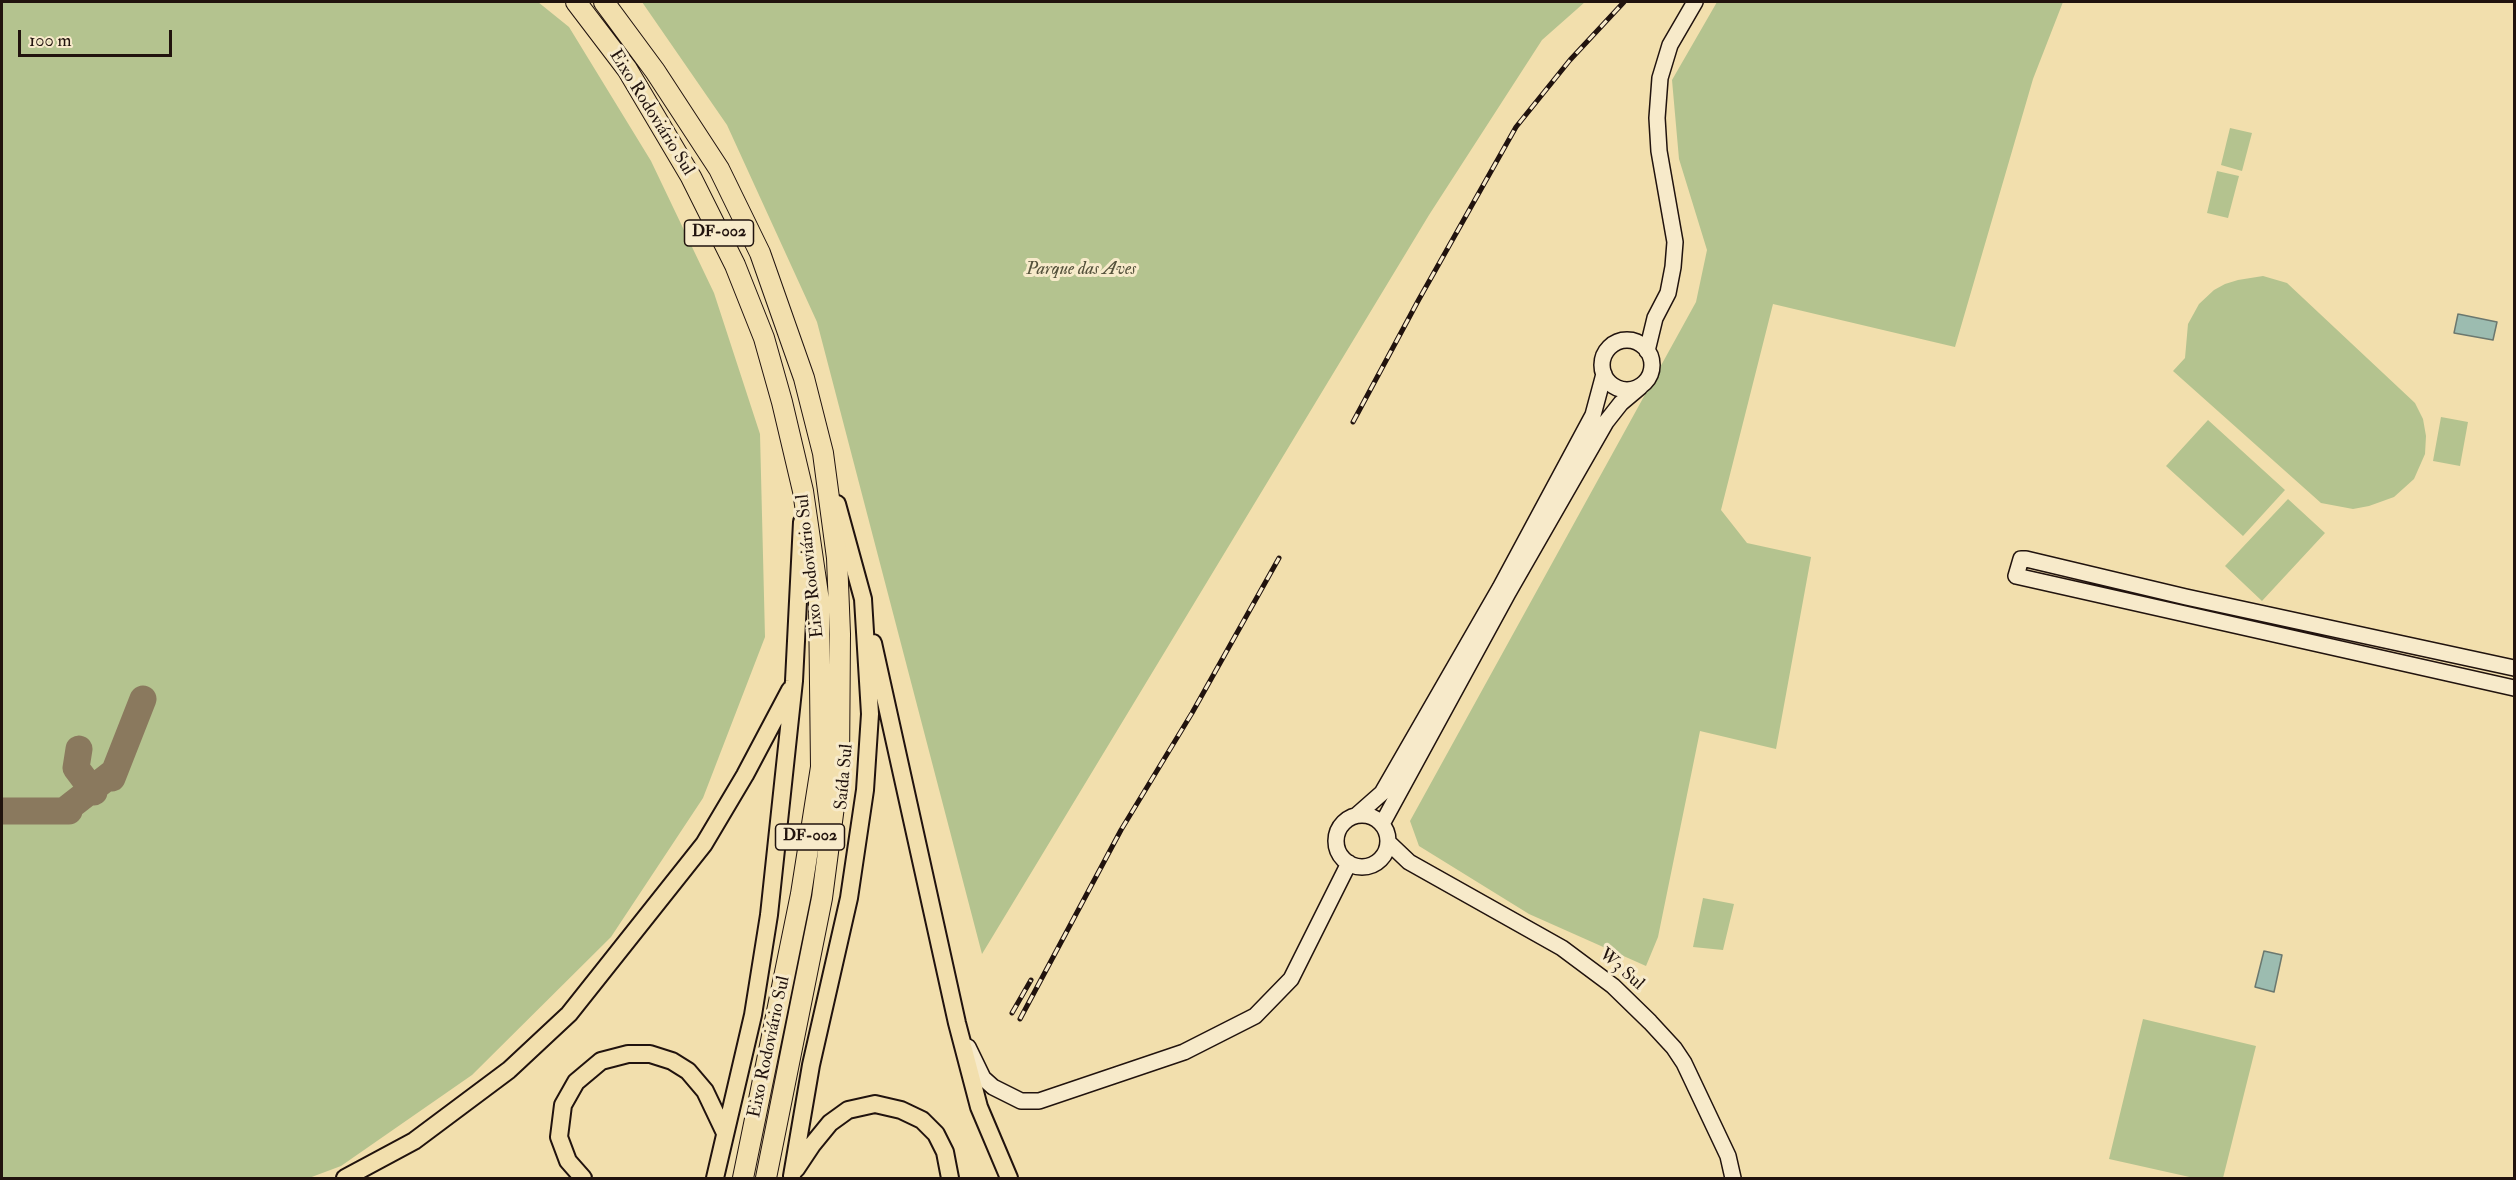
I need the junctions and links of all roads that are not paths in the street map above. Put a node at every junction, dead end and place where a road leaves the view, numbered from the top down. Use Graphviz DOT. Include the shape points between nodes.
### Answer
graph roads {
  1 [pos="576,2"];
  2 [pos="604,2"];
  3 [pos="1695,2"];
  4 [pos="1655,318"];
  5 [pos="1629,340"];
  6 [pos="1647,351"];
  7 [pos="1604,374"];
  8 [pos="1640,387"];
  9 [pos="823,453"];
  10 [pos="803,491"];
  11 [pos="2051,565"];
  12 [pos="2045,582"];
  13 [pos="863,599"];
  14 [pos="2233,607"];
  15 [pos="2230,624"];
  16 [pos="2390,642"];
  17 [pos="2388,660"];
  18 [pos="2514,668"];
  19 [pos="794,681"];
  20 [pos="2514,688"];
  21 [pos="1357,815"];
  22 [pos="1382,824"];
  23 [pos="1389,843"];
  24 [pos="1379,860"];
  25 [pos="1409,862"];
  26 [pos="1349,863"];
  27 [pos="957,1023"];
  28 [pos="725,1133"];
  29 [pos="716,1174"];
  30 [pos="791,1177"];
  31 [pos="743,1178"];
  32 [pos="345,1179"];
  33 [pos="583,1179"];
  34 [pos="766,1179"];
  35 [pos="950,1179"];
  36 [pos="1009,1179"];
  37 [pos="1733,1179"];
  1 -- 10 [label="highway, Eixo Rodoviário Sul / DF-002" via="627,69 691,177 735,265 764,338"];
  2 -- 9 [label="highway, Eixo Rodoviário Sul / DF-002" via="719,169 760,253 804,378"];
  3 -- 4 [label="street" via="1670,45 1660,78 1659,151 1675,242 1668,293"];
  4 -- 5 [label="street"];
  4 -- 6 [label="street"];
  5 -- 6 [label="street"];
  5 -- 7 [label="street" via="1610,347 1602,364"];
  6 -- 8 [label="street" via="1652,370"];
  7 -- 8 [label="street" via="1619,389"];
  7 -- 21 [label="street" via="1593,415 1500,588 1382,793"];
  8 -- 22 [label="street" via="1606,422"];
  9 -- 13 [label="main road, Saída Sul"];
  9 -- 34 [label="highway, Eixo Rodoviário Sul / DF-002" via="837,558 839,768 822,898"];
  10 -- 19 [label="main road"];
  10 -- 31 [label="highway, Eixo Rodoviário Sul / DF-002" via="819,601 821,767 801,894"];
  11 -- 12 [label="street"];
  11 -- 12 [label="street" via="2021,559 2016,576"];
  11 -- 14 [label="street"];
  12 -- 15 [label="street"];
  13 -- 27 [label="main road"];
  13 -- 30 [label="main road, Saída Sul" via="870,714 865,790 849,898 811,1065"];
  14 -- 15 [label="street"];
  14 -- 16 [label="street"];
  15 -- 17 [label="street"];
  16 -- 17 [label="street"];
  16 -- 18 [label="street"];
  17 -- 20 [label="street"];
  19 -- 28 [label="main road" via="769,915 753,1015"];
  19 -- 32 [label="main road" via="746,776 704,844 569,1014 509,1070 414,1141"];
  21 -- 22 [label="street" via="1375,818"];
  21 -- 26 [label="street" via="1337,833 1338,851"];
  22 -- 23 [label="street"];
  23 -- 24 [label="street"];
  23 -- 25 [label="street, W3 Sul"];
  24 -- 25 [label="street, W3 Sul"];
  24 -- 26 [label="street" via="1365,866"];
  25 -- 37 [label="street, W3 Sul" via="1562,948 1613,986 1650,1022 1684,1063 1728,1156"];
  26 -- 27 [label="street" via="1291,979 1255,1016 1184,1052 1039,1101 1021,1101 983,1078"];
  27 -- 36 [label="main road" via="979,1107"];
  28 -- 29 [label="main road"];
  28 -- 33 [label="main road" via="705,1090 688,1071 672,1061 650,1054 628,1054 601,1061 576,1082 563,1105 559,1137 568,1161"];
  30 -- 35 [label="main road" via="830,1123 848,1110 875,1104 922,1120 936,1134 945,1152"];
}
